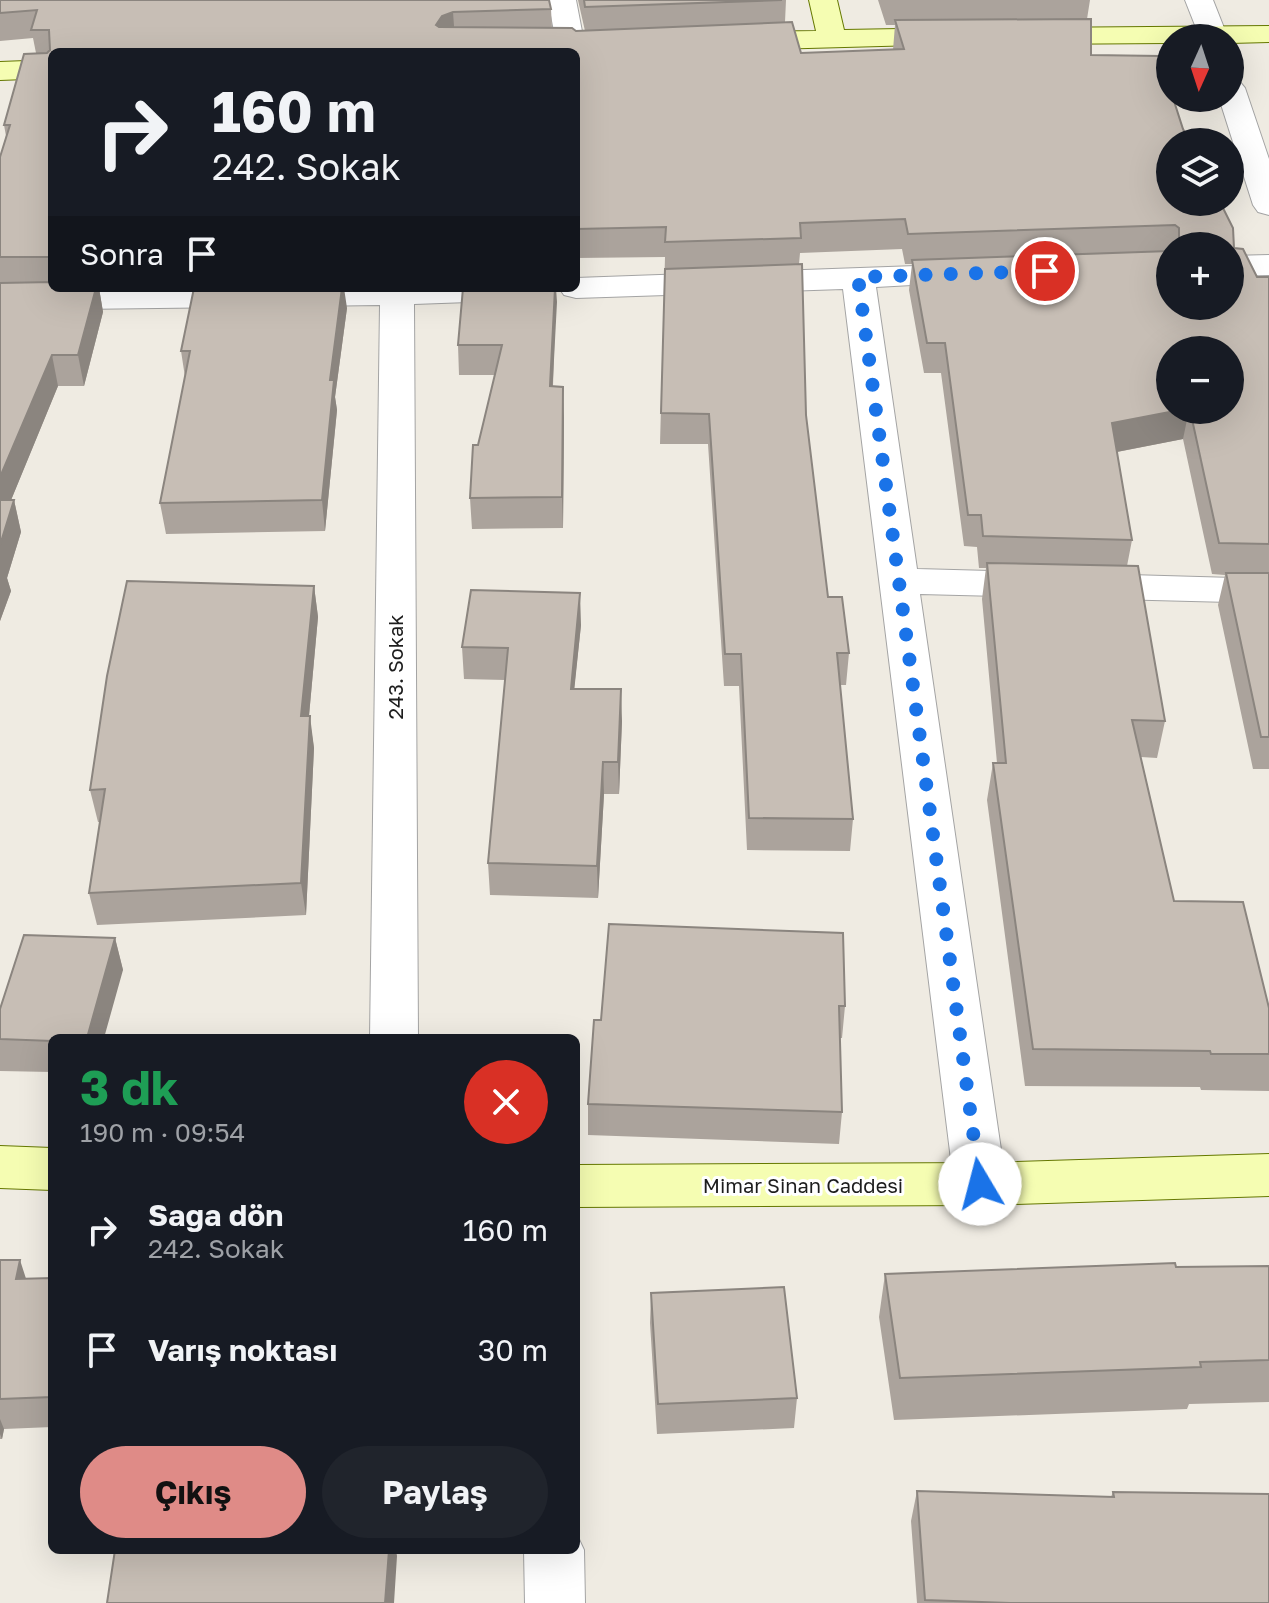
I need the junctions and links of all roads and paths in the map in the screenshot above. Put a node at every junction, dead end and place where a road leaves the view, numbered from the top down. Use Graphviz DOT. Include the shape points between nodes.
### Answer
graph roads {
  1 [pos="562,0"];
  2 [pos="823,0"];
  3 [pos="1199,0"];
  4 [pos="1208,24"];
  5 [pos="1269,34"];
  6 [pos="1244,35"];
  7 [pos="974,36"];
  8 [pos="1006,36"];
  9 [pos="1156,36"];
  10 [pos="832,37"];
  11 [pos="709,42"];
  12 [pos="602,46"];
  13 [pos="571,47"];
  14 [pos="542,48"];
  15 [pos="48,69"];
  16 [pos="0,71"];
  17 [pos="1238,112"];
  18 [pos="1269,205"];
  19 [pos="1269,265"];
  20 [pos="1244,266"];
  21 [pos="998,273"];
  22 [pos="858,277"];
  23 [pos="580,288"];
  24 [pos="473,292"];
  25 [pos="397,295"];
  26 [pos="0,300"];
  27 [pos="899,581"];
  28 [pos="1269,591"];
  29 [pos="394,1034"];
  30 [pos="0,1167"];
  31 [pos="48,1169"];
  32 [pos="1269,1175"];
  33 [pos="980,1184"];
  34 [pos="580,1186"];
  35 [pos="554,1554"];
  36 [pos="555,1603"];
  1 -- 13 [label="street"];
  2 -- 10 [label="street"];
  3 -- 4 [label="street"];
  5 -- 6 [label="street"];
  7 -- 10 [label="street"];
  8 -- 9 [label="street"];
  10 -- 11 [label="street"];
  12 -- 13 [label="street"];
  13 -- 14 [label="street"];
  15 -- 16 [label="street"];
  17 -- 18 [label="street"];
  19 -- 20 [label="street"];
  21 -- 22 [label="street"];
  22 -- 23 [label="street"];
  22 -- 27 [label="street"];
  24 -- 25 [label="street"];
  25 -- 26 [label="street"];
  25 -- 29 [label="street, 243. Sokak"];
  27 -- 28 [label="street"];
  27 -- 33 [label="street"];
  30 -- 31 [label="street"];
  32 -- 33 [label="street, Mimar Sinan Caddesi"];
  33 -- 34 [label="street, Mimar Sinan Caddesi"];
  35 -- 36 [label="street"];
}
